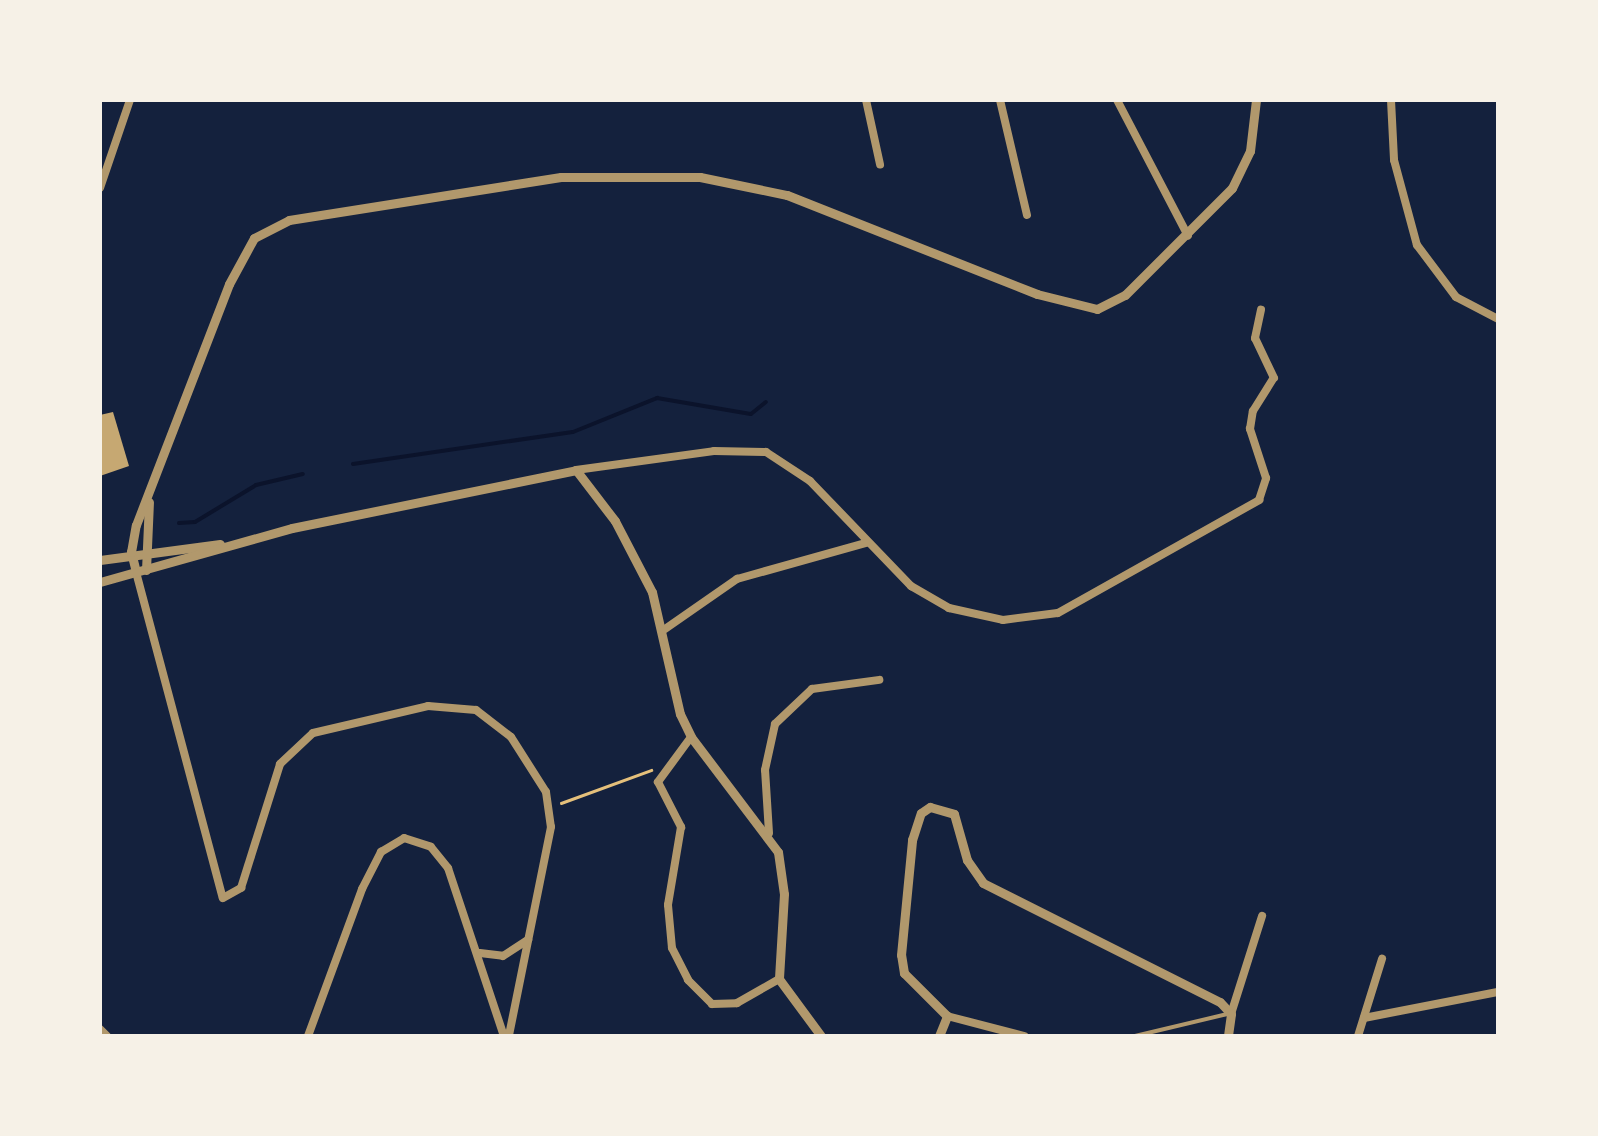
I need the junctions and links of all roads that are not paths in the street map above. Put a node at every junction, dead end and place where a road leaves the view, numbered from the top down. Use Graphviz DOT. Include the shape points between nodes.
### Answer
graph roads {
  1 [pos="130,100"];
  2 [pos="866,100"];
  3 [pos="1000,100"];
  4 [pos="1118,100"];
  5 [pos="1256,100"];
  6 [pos="1391,100"];
  7 [pos="880,164"];
  8 [pos="100,188"];
  9 [pos="1027,215"];
  10 [pos="1188,236"];
  11 [pos="1261,310"];
  12 [pos="1498,319"];
  13 [pos="576,470"];
  14 [pos="149,500"];
  15 [pos="243,542"];
  16 [pos="866,543"];
  17 [pos="146,550"];
  18 [pos="131,552"];
  19 [pos="100,560"];
  20 [pos="141,571"];
  21 [pos="100,582"];
  22 [pos="665,630"];
  23 [pos="879,680"];
  24 [pos="691,737"];
  25 [pos="768,834"];
  26 [pos="1262,916"];
  27 [pos="528,940"];
  28 [pos="480,954"];
  29 [pos="1382,960"];
  30 [pos="779,979"];
  31 [pos="1498,992"];
  32 [pos="1231,1014"];
  33 [pos="948,1016"];
  34 [pos="1364,1018"];
  35 [pos="100,1029"];
  36 [pos="107,1036"];
  37 [pos="308,1036"];
  38 [pos="507,1036"];
  39 [pos="820,1036"];
  40 [pos="940,1036"];
  41 [pos="1024,1036"];
  42 [pos="1135,1036"];
  43 [pos="1228,1036"];
  44 [pos="1358,1036"];
  1 -- 8 [label="street"];
  2 -- 7 [label="street"];
  3 -- 9 [label="street"];
  4 -- 10 [label="street"];
  5 -- 10 [label="street" via="1242,170"];
  6 -- 12 [label="street" via="1394,160 1417,245 1456,297"];
  10 -- 14 [label="street" via="1124,295 1097,308 1037,294 786,195 700,176 561,177 289,220 246,248"];
  11 -- 16 [label="street" via="1255,338 1274,378 1250,429 1266,478 1259,500 1232,519 1171,544 1058,613 1033,618 981,618 949,608 911,586"];
  13 -- 15 [label="street"];
  13 -- 16 [label="street" via="714,451 766,452 810,481"];
  13 -- 22 [label="street" via="631,548"];
  14 -- 17 [label="street"];
  14 -- 18 [label="street"];
  15 -- 17 [label="street"];
  15 -- 20 [label="street"];
  16 -- 22 [label="street" via="737,579"];
  17 -- 18 [label="street"];
  17 -- 20 [label="street"];
  18 -- 19 [label="street"];
  18 -- 20 [label="street"];
  20 -- 21 [label="street"];
  20 -- 27 [label="street" via="214,881 230,900 241,888 280,764 312,733 428,706 476,710 510,736 551,808"];
  22 -- 24 [label="street" via="680,714"];
  23 -- 25 [label="street" via="812,689 775,724 764,770"];
  24 -- 25 [label="street"];
  24 -- 30 [label="street" via="663,769 661,792 681,827 668,926 700,997 723,1005"];
  25 -- 30 [label="street" via="782,871"];
  26 -- 32 [label="street"];
  27 -- 28 [label="street" via="504,956"];
  27 -- 38 [label="street"];
  28 -- 37 [label="street" via="441,856 420,840 394,841 362,889"];
  28 -- 38 [label="street"];
  29 -- 34 [label="street"];
  30 -- 39 [label="street"];
  31 -- 34 [label="street"];
  32 -- 33 [label="street" via="1151,965 983,883 967,860 954,814 930,808 921,812 912,840 901,955 904,973"];
  32 -- 42 [label="lane"];
  32 -- 43 [label="street"];
  33 -- 40 [label="street"];
  33 -- 41 [label="street"];
  34 -- 44 [label="street"];
  35 -- 36 [label="street"];
}
